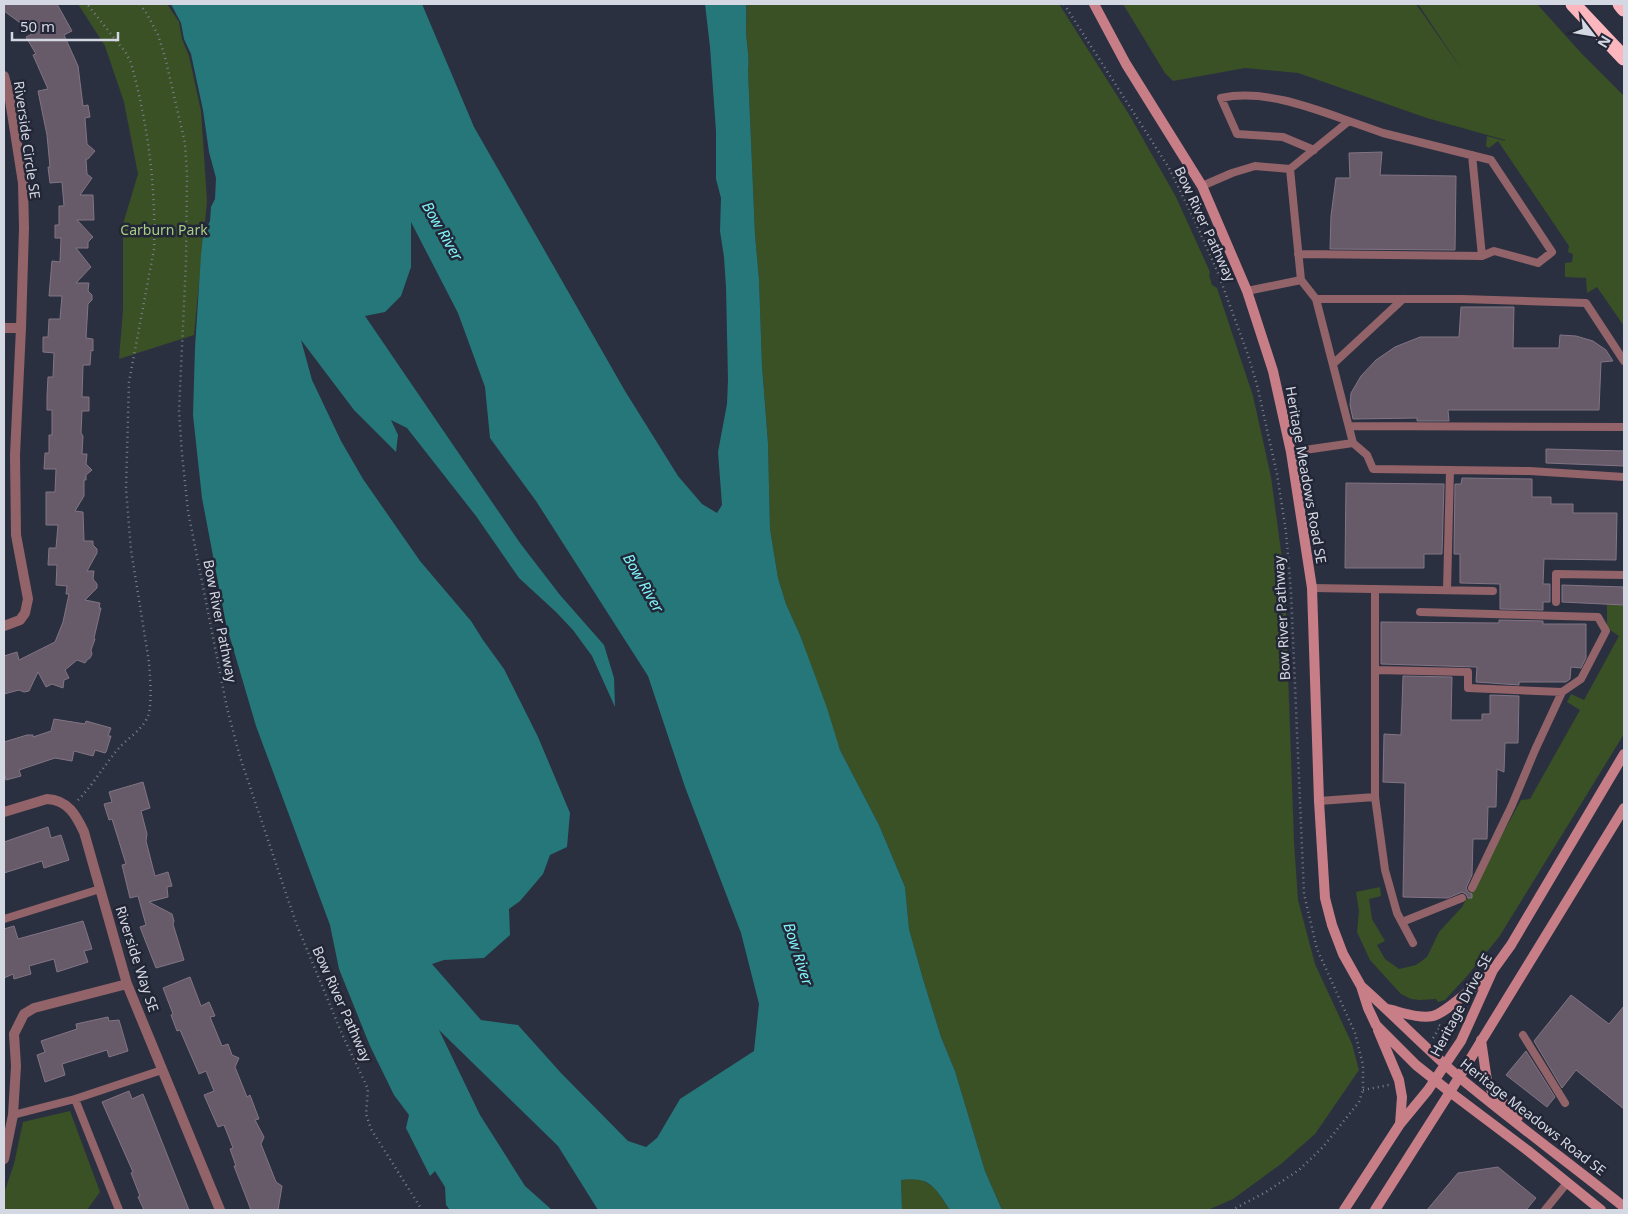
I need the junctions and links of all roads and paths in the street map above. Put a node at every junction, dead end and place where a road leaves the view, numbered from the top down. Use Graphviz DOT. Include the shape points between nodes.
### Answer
graph roads {
  1 [pos="87,4"];
  2 [pos="140,4"];
  3 [pos="1064,4"];
  4 [pos="1094,4"];
  5 [pos="1573,4"];
  6 [pos="1620,4"];
  7 [pos="1624,9"];
  8 [pos="1624,58"];
  9 [pos="4,76"];
  10 [pos="1349,121"];
  11 [pos="1314,150"];
  12 [pos="1472,155"];
  13 [pos="1290,169"];
  14 [pos="1202,186"];
  15 [pos="1298,254"];
  16 [pos="1482,256"];
  17 [pos="1301,280"];
  18 [pos="1247,291"];
  19 [pos="1316,299"];
  20 [pos="1403,299"];
  21 [pos="4,328"];
  22 [pos="21,328"];
  23 [pos="1624,361"];
  24 [pos="1333,364"];
  25 [pos="1349,426"];
  26 [pos="1624,427"];
  27 [pos="1353,443"];
  28 [pos="1291,452"];
  29 [pos="1450,470"];
  30 [pos="1624,477"];
  31 [pos="1624,575"];
  32 [pos="1312,588"];
  33 [pos="1375,589"];
  34 [pos="1448,590"];
  35 [pos="1493,591"];
  36 [pos="1556,602"];
  37 [pos="1420,612"];
  38 [pos="4,626"];
  39 [pos="1375,670"];
  40 [pos="1562,692"];
  41 [pos="1624,754"];
  42 [pos="1375,797"];
  43 [pos="1319,801"];
  44 [pos="70,808"];
  45 [pos="1624,808"];
  46 [pos="4,812"];
  47 [pos="1472,888"];
  48 [pos="100,889"];
  49 [pos="1462,898"];
  50 [pos="4,919"];
  51 [pos="1402,922"];
  52 [pos="1413,943"];
  53 [pos="1493,970"];
  54 [pos="127,984"];
  55 [pos="1361,986"];
  56 [pos="1387,1009"];
  57 [pos="1376,1025"];
  58 [pos="1452,1034"];
  59 [pos="1523,1035"];
  60 [pos="1433,1038"];
  61 [pos="1481,1040"];
  62 [pos="1445,1065"];
  63 [pos="162,1070"];
  64 [pos="1459,1077"];
  65 [pos="1434,1080"];
  66 [pos="1393,1085"];
  67 [pos="1363,1090"];
  68 [pos="1450,1092"];
  69 [pos="75,1099"];
  70 [pos="1565,1103"];
  71 [pos="13,1115"];
  72 [pos="1400,1124"];
  73 [pos="1547,1146"];
  74 [pos="4,1159"];
  75 [pos="1567,1183"];
  76 [pos="1624,1207"];
  77 [pos="119,1210"];
  78 [pos="220,1210"];
  79 [pos="422,1210"];
  80 [pos="1232,1210"];
  81 [pos="1344,1210"];
  82 [pos="1375,1210"];
  83 [pos="1545,1210"];
  84 [pos="1601,1210"];
  1 -- 44 [label="path" via="131,63 152,169 154,249 129,382 126,489 150,680 148,713 143,724"];
  2 -- 79 [label="path, Bow River Pathway" via="158,35 185,144 186,262 179,411 182,454 188,511 227,708 240,757 296,923 368,1089 367,1120"];
  3 -- 67 [label="path, Bow River Pathway" via="1173,176 1218,273 1257,385 1278,474 1286,532 1292,601 1304,894 1317,949 1355,1033 1363,1065"];
  4 -- 14 [label="main road, Heritage Meadows Road SE" via="1126,64"];
  5 -- 8 [label="highway"];
  6 -- 7 [label="highway"];
  9 -- 22 [label="street, Riverside Circle SE" via="23,183"];
  10 -- 11 [label="lane"];
  10 -- 11 [label="lane" via="1298,103 1238,94 1221,98 1237,134 1283,137"];
  10 -- 12 [label="lane" via="1383,133"];
  11 -- 13 [label="lane"];
  12 -- 16 [label="lane"];
  12 -- 16 [label="lane" via="1491,160 1552,252 1538,263 1494,251"];
  13 -- 14 [label="lane" via="1255,166"];
  13 -- 15 [label="lane"];
  14 -- 18 [label="main road, Heritage Meadows Road SE"];
  15 -- 16 [label="lane"];
  15 -- 17 [label="lane"];
  17 -- 18 [label="lane"];
  17 -- 19 [label="lane"];
  18 -- 28 [label="main road, Heritage Meadows Road SE" via="1273,372"];
  19 -- 20 [label="lane"];
  19 -- 24 [label="lane"];
  20 -- 23 [label="lane" via="1586,303"];
  20 -- 24 [label="lane"];
  21 -- 22 [label="street"];
  22 -- 38 [label="street, Riverside Circle SE" via="15,455 16,536 28,599 20,620"];
  24 -- 25 [label="lane"];
  25 -- 26 [label="lane"];
  25 -- 27 [label="lane"];
  27 -- 28 [label="lane"];
  27 -- 29 [label="lane" via="1367,455 1373,470"];
  28 -- 32 [label="main road, Heritage Meadows Road SE"];
  29 -- 30 [label="lane"];
  29 -- 34 [label="lane"];
  31 -- 36 [label="lane" via="1556,574"];
  32 -- 33 [label="lane"];
  32 -- 43 [label="main road, Heritage Meadows Road SE"];
  33 -- 34 [label="lane"];
  33 -- 39 [label="lane"];
  34 -- 35 [label="lane"];
  37 -- 40 [label="lane" via="1598,617 1606,631 1581,679"];
  39 -- 40 [label="lane" via="1468,672 1468,688"];
  39 -- 42 [label="lane"];
  40 -- 47 [label="lane"];
  41 -- 53 [label="main road, Heritage Drive SE"];
  42 -- 43 [label="lane"];
  42 -- 51 [label="lane" via="1385,870"];
  43 -- 55 [label="main road, Heritage Meadows Road SE" via="1325,898 1343,954"];
  44 -- 46 [label="street" via="59,801 47,799"];
  44 -- 48 [label="street, Riverside Way SE" via="84,832"];
  45 -- 61 [label="main road"];
  48 -- 50 [label="lane"];
  48 -- 54 [label="street, Riverside Way SE"];
  49 -- 51 [label="lane"];
  51 -- 52 [label="lane"];
  53 -- 56 [label="main road" via="1435,1016"];
  53 -- 62 [label="main road, Heritage Drive SE" via="1465,1034"];
  54 -- 63 [label="street, Riverside Way SE"];
  54 -- 71 [label="street" via="34,1008 24,1014 14,1034"];
  55 -- 56 [label="main road, Heritage Meadows Road SE"];
  55 -- 57 [label="main road, Heritage Meadows Road SE"];
  56 -- 62 [label="main road, Heritage Meadows Road SE"];
  57 -- 65 [label="main road, Heritage Meadows Road SE"];
  57 -- 72 [label="main road" via="1399,1080 1402,1097"];
  58 -- 60 [label="path" via="1440,1027"];
  59 -- 70 [label="lane"];
  61 -- 64 [label="main road"];
  61 -- 73 [label="main road" via="1487,1081 1492,1091"];
  62 -- 64 [label="main road, Heritage Meadows Road SE"];
  62 -- 65 [label="main road, Heritage Drive SE"];
  63 -- 69 [label="lane"];
  63 -- 78 [label="street, Riverside Way SE"];
  64 -- 68 [label="main road"];
  64 -- 73 [label="main road, Heritage Meadows Road SE"];
  65 -- 68 [label="main road, Heritage Meadows Road SE"];
  65 -- 72 [label="main road, Heritage Drive SE"];
  66 -- 67 [label="path"];
  67 -- 80 [label="path, Bow River Pathway" via="1352,1112 1299,1170"];
  68 -- 75 [label="main road, Heritage Meadows Road SE"];
  68 -- 82 [label="main road"];
  69 -- 71 [label="lane"];
  69 -- 77 [label="lane"];
  71 -- 74 [label="street"];
  72 -- 81 [label="main road, Heritage Drive SE"];
  73 -- 76 [label="main road, Heritage Meadows Road SE"];
  75 -- 83 [label="lane"];
  75 -- 84 [label="main road, Heritage Meadows Road SE"];
}
